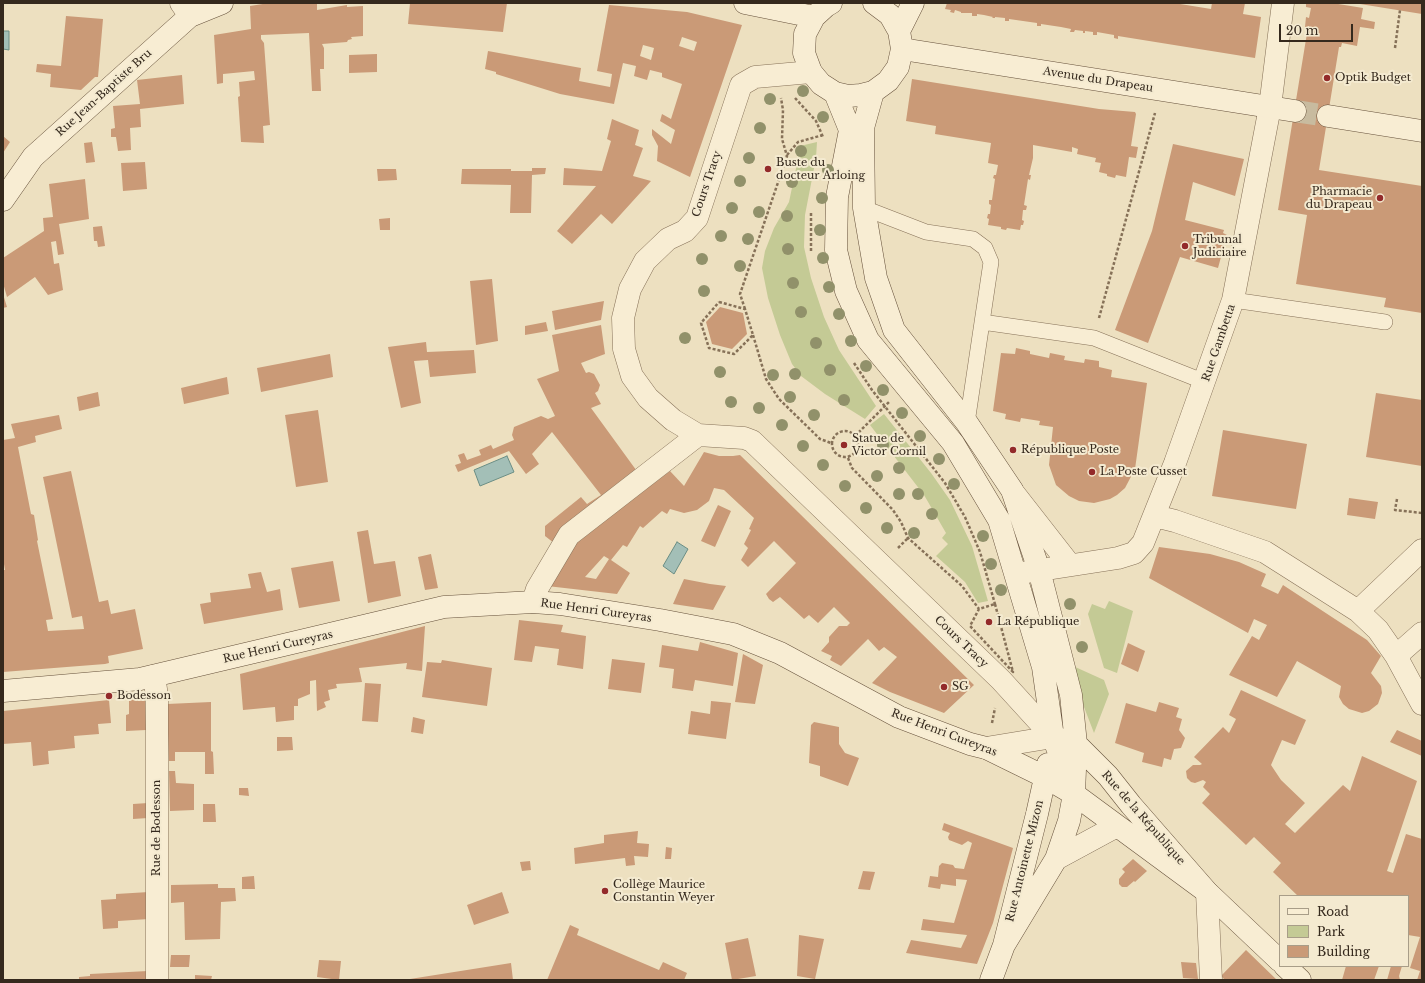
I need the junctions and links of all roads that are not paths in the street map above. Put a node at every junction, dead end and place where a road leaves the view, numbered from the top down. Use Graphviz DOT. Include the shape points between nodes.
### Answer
graph roads {
  1 [pos="222,3"];
  2 [pos="745,3"];
  3 [pos="831,3"];
  4 [pos="874,3"];
  5 [pos="913,3"];
  6 [pos="1283,3"];
  7 [pos="186,9"];
  8 [pos="814,17"];
  9 [pos="900,40"];
  10 [pos="810,72"];
  11 [pos="873,92"];
  12 [pos="835,93"];
  13 [pos="1270,107"];
  14 [pos="1295,111"];
  15 [pos="1328,116"];
  16 [pos="1422,131"];
  17 [pos="3,200"];
  18 [pos="864,208"];
  19 [pos="1233,300"];
  20 [pos="982,322"];
  21 [pos="1386,322"];
  22 [pos="1205,382"];
  23 [pos="968,423"];
  24 [pos="698,435"];
  25 [pos="1012,490"];
  26 [pos="1155,516"];
  27 [pos="1422,550"];
  28 [pos="1070,565"];
  29 [pos="1039,570"];
  30 [pos="1016,574"];
  31 [pos="533,602"];
  32 [pos="1358,611"];
  33 [pos="1422,633"];
  34 [pos="1396,656"];
  35 [pos="154,676"];
  36 [pos="3,691"];
  37 [pos="1422,704"];
  38 [pos="1053,737"];
  39 [pos="1076,744"];
  40 [pos="986,748"];
  41 [pos="1045,777"];
  42 [pos="1074,794"];
  43 [pos="1131,805"];
  44 [pos="1118,826"];
  45 [pos="1056,859"];
  46 [pos="1207,892"];
  47 [pos="1004,945"];
  48 [pos="1279,960"];
  49 [pos="1286,967"];
  50 [pos="157,980"];
  51 [pos="991,980"];
  52 [pos="1212,980"];
  53 [pos="1300,980"];
  1 -- 7 [label="main road, Rue Jean-Baptiste Bru"];
  2 -- 8 [label="main road"];
  3 -- 8 [label="main road"];
  4 -- 9 [label="main road" via="890,15"];
  5 -- 9 [label="main road"];
  6 -- 13 [label="main road, Rue Gambetta"];
  7 -- 17 [label="main road, Rue Jean-Baptiste Bru" via="33,157"];
  8 -- 10 [label="main road" via="805,34 804,53"];
  9 -- 11 [label="main road" via="898,67 888,82"];
  9 -- 13 [label="main road, Avenue du Drapeau" via="1161,90"];
  10 -- 12 [label="main road" via="821,84"];
  10 -- 24 [label="main road, Cours Tracy" via="755,77 741,86 697,218 685,231 668,239 645,261 630,289 623,318 624,349 632,376 648,398 673,420"];
  11 -- 12 [label="main road" via="861,96"];
  11 -- 18 [label="main road" via="863,128"];
  12 -- 30 [label="main road" via="850,130 837,197 836,250 846,291 868,340 953,442 981,488 999,520"];
  13 -- 14 [label="main road, Avenue du Drapeau"];
  13 -- 19 [label="main road, Rue Gambetta"];
  15 -- 16 [label="main road"];
  18 -- 20 [label="lane" via="926,232 973,239 985,248 991,262"];
  18 -- 23 [label="main road" via="876,278 894,330"];
  19 -- 21 [label="lane"];
  19 -- 22 [label="main road, Rue Gambetta"];
  20 -- 22 [label="lane" via="1094,338"];
  20 -- 23 [label="lane"];
  22 -- 26 [label="main road, Rue Gambetta"];
  23 -- 25 [label="main road"];
  24 -- 31 [label="main road" via="569,535 536,589"];
  24 -- 38 [label="main road, Cours Tracy" via="744,438 752,441 1001,680"];
  25 -- 28 [label="main road"];
  25 -- 29 [label="main road"];
  26 -- 28 [label="main road, Rue Gambetta" via="1143,543 1134,553"];
  26 -- 32 [label="main road" via="1175,520 1265,552"];
  27 -- 32 [label="main road"];
  28 -- 29 [label="main road, Rue Gambetta"];
  29 -- 30 [label="main road, Rue Gambetta"];
  29 -- 39 [label="main road" via="1070,695"];
  30 -- 38 [label="main road" via="1043,667"];
  31 -- 35 [label="main road, Rue Henri Cureyras" via="444,607"];
  31 -- 40 [label="main road, Rue Henri Cureyras" via="560,604 733,634 780,653 899,717"];
  32 -- 34 [label="main road" via="1378,630"];
  33 -- 34 [label="main road"];
  34 -- 37 [label="main road"];
  35 -- 36 [label="main road, Rue Henri Cureyras" via="124,681"];
  35 -- 50 [label="main road, Rue de Bodesson" via="157,696"];
  38 -- 39 [label="main road"];
  38 -- 40 [label="main road"];
  38 -- 41 [label="main road, Rue Antoinette Mizon"];
  38 -- 42 [label="main road"];
  39 -- 42 [label="main road"];
  39 -- 43 [label="main road, Rue de la République" via="1108,776"];
  40 -- 41 [label="main road, Rue Henri Cureyras"];
  41 -- 42 [label="main road, Rue Henri Cureyras"];
  41 -- 47 [label="main road, Rue Antoinette Mizon"];
  42 -- 43 [label="main road" via="1099,794"];
  42 -- 44 [label="main road, Rue de la République"];
  42 -- 45 [label="main road, Rue Antoinette Mizon" via="1069,821"];
  43 -- 46 [label="main road, Rue de la République"];
  44 -- 45 [label="main road"];
  44 -- 46 [label="main road, Rue de la République"];
  45 -- 47 [label="main road, Rue Antoinette Mizon"];
  46 -- 48 [label="main road, Rue de la République"];
  46 -- 52 [label="main road"];
  47 -- 51 [label="main road, Rue Antoinette Mizon"];
  49 -- 53 [label="main road"];
}
